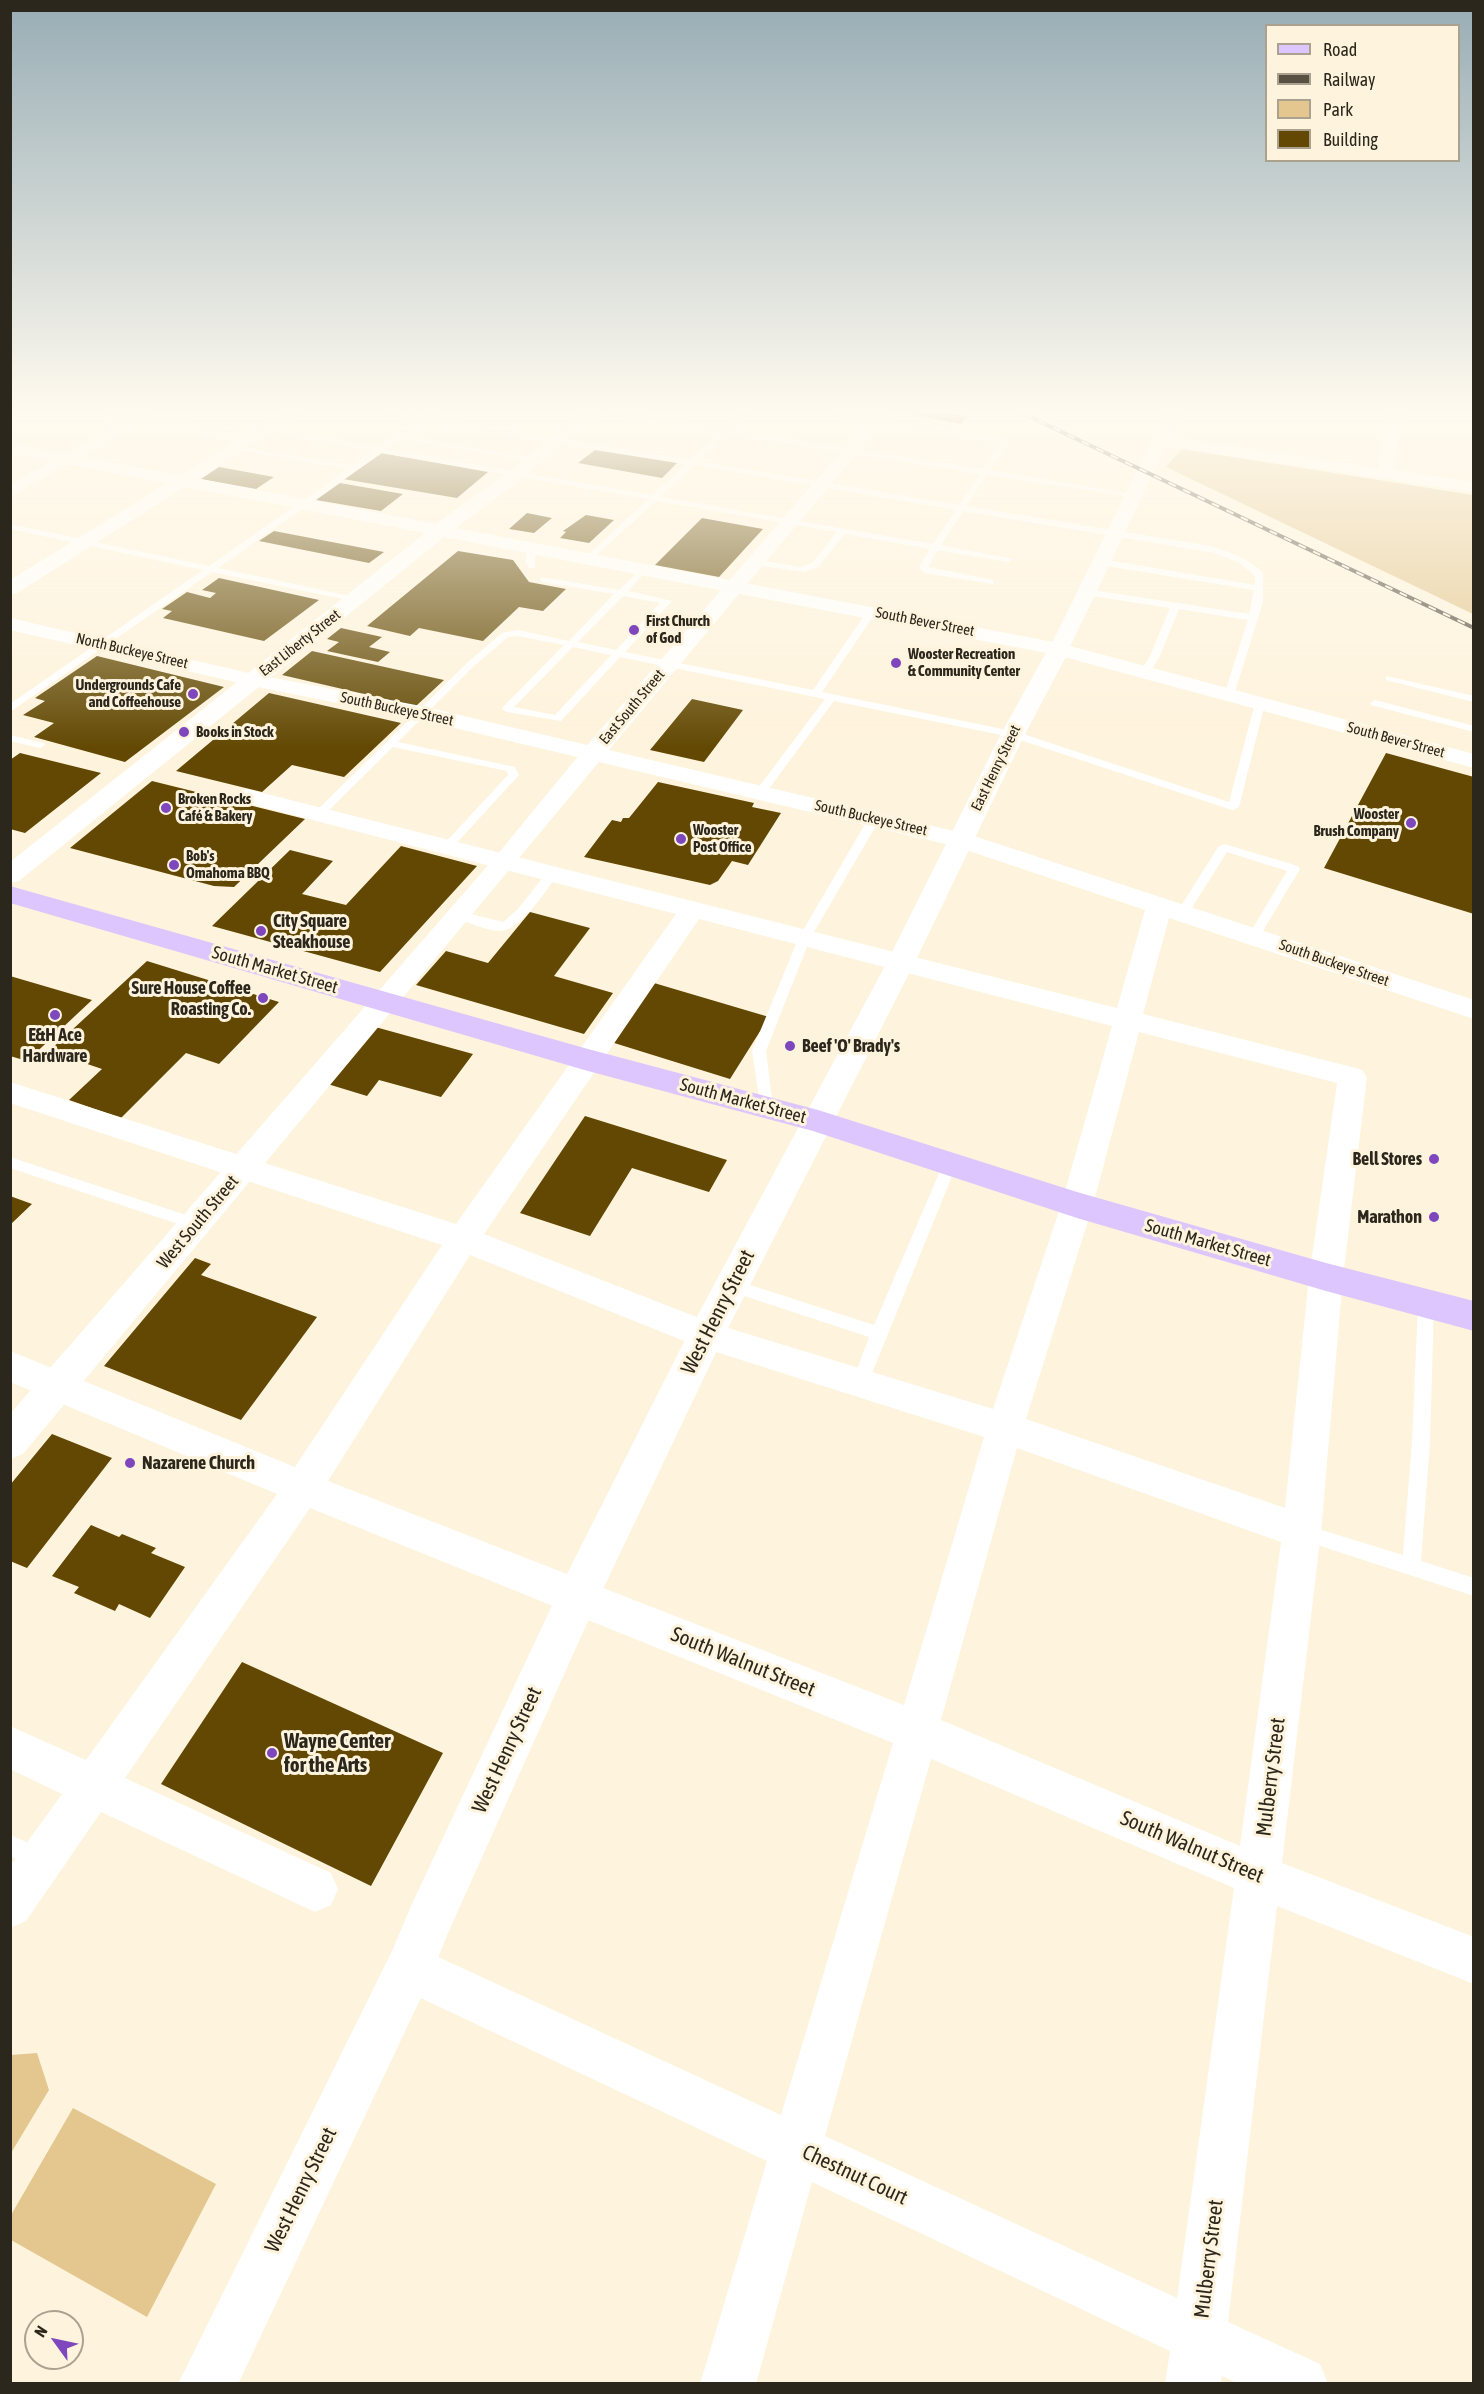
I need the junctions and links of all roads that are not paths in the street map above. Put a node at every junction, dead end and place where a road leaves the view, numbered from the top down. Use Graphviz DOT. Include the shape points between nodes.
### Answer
graph roads {
  1 [pos="10,526"];
  2 [pos="114,526"];
  3 [pos="273,526"];
  4 [pos="411,526"];
  5 [pos="446,526"];
  6 [pos="626,526"];
  7 [pos="785,526"];
  8 [pos="820,526"];
  9 [pos="950,526"];
  10 [pos="1063,526"];
  11 [pos="1118,526"];
  12 [pos="843,530"];
  13 [pos="439,531"];
  14 [pos="1114,534"];
  15 [pos="87,542"];
  16 [pos="935,547"];
  17 [pos="589,559"];
  18 [pos="1008,559"];
  19 [pos="755,562"];
  20 [pos="1101,562"];
  21 [pos="211,569"];
  22 [pos="644,569"];
  23 [pos="544,579"];
  24 [pos="990,582"];
  25 [pos="735,586"];
  26 [pos="1259,588"];
  27 [pos="10,589"];
  28 [pos="1086,592"];
  29 [pos="621,593"];
  30 [pos="355,600"];
  31 [pos="1175,607"];
  32 [pos="871,612"];
  33 [pos="1254,618"];
  34 [pos="10,624"];
  35 [pos="103,644"];
  36 [pos="571,644"];
  37 [pos="1059,648"];
  38 [pos="619,654"];
  39 [pos="667,665"];
  40 [pos="1145,672"];
  41 [pos="1390,678"];
  42 [pos="253,680"];
  43 [pos="816,694"];
  44 [pos="1228,694"];
  45 [pos="831,697"];
  46 [pos="1473,699"];
  47 [pos="1260,703"];
  48 [pos="1375,704"];
  49 [pos="10,709"];
  50 [pos="421,713"];
  51 [pos="1473,729"];
  52 [pos="1012,734"];
  53 [pos="10,738"];
  54 [pos="390,744"];
  55 [pos="40,745"];
  56 [pos="592,754"];
  57 [pos="1473,761"];
  58 [pos="761,792"];
  59 [pos="247,796"];
  60 [pos="319,814"];
  61 [pos="874,819"];
  62 [pos="962,840"];
  63 [pos="448,846"];
  64 [pos="507,860"];
  65 [pos="553,873"];
  66 [pos="10,874"];
  67 [pos="10,894"];
  68 [pos="692,910"];
  69 [pos="1171,910"];
  70 [pos="459,915"];
  71 [pos="1254,936"];
  72 [pos="804,939"];
  73 [pos="900,963"];
  74 [pos="384,1001"];
  75 [pos="1473,1010"];
  76 [pos="1128,1018"];
  77 [pos="588,1060"];
  78 [pos="11,1093"];
  79 [pos="766,1107"];
  80 [pos="818,1121"];
  81 [pos="10,1162"];
  82 [pos="950,1164"];
  83 [pos="244,1167"];
  84 [pos="1077,1205"];
  85 [pos="196,1224"];
  86 [pos="463,1239"];
  87 [pos="1326,1277"];
  88 [pos="732,1285"];
  89 [pos="1426,1304"];
  90 [pos="1473,1316"];
  91 [pos="879,1333"];
  92 [pos="706,1335"];
  93 [pos="10,1366"];
  94 [pos="860,1383"];
  95 [pos="59,1385"];
  96 [pos="1005,1428"];
  97 [pos="10,1442"];
  98 [pos="303,1488"];
  99 [pos="1301,1533"];
  100 [pos="1411,1567"];
  101 [pos="1473,1587"];
  102 [pos="578,1596"];
  103 [pos="916,1731"];
  104 [pos="10,1747"];
  105 [pos="96,1786"];
  106 [pos="27,1852"];
  107 [pos="1258,1876"];
  108 [pos="315,1889"];
  109 [pos="10,1905"];
  110 [pos="1473,1961"];
  111 [pos="410,1968"];
  112 [pos="796,2148"];
  113 [pos="1196,2360"];
  114 [pos="207,2384"];
  115 [pos="728,2384"];
  116 [pos="1300,2384"];
  1 -- 15 [label="lane"];
  2 -- 15 [label="street"];
  3 -- 21 [label="lane"];
  4 -- 13 [label="street, South Bever Street"];
  5 -- 13 [label="street, East Liberty Street"];
  6 -- 17 [label="lane"];
  7 -- 19 [label="street, East South Street"];
  8 -- 12 [label="lane"];
  9 -- 16 [label="lane"];
  10 -- 14 [label="lane"];
  11 -- 14 [label="street, East Henry Street"];
  12 -- 16 [label="lane"];
  12 -- 19 [label="lane" via="815,565 801,570"];
  13 -- 17 [label="street, South Bever Street" via="532,557"];
  13 -- 30 [label="street, East Liberty Street"];
  14 -- 20 [label="street, East Henry Street"];
  14 -- 26 [label="lane" via="1236,556 1260,575"];
  15 -- 21 [label="lane"];
  15 -- 27 [label="street"];
  16 -- 18 [label="lane"];
  16 -- 24 [label="lane" via="923,569"];
  17 -- 22 [label="street, South Bever Street"];
  19 -- 25 [label="street, East South Street"];
  20 -- 26 [label="lane"];
  20 -- 28 [label="street, East Henry Street"];
  21 -- 30 [label="lane"];
  21 -- 35 [label="lane"];
  22 -- 25 [label="street, South Bever Street"];
  22 -- 29 [label="lane"];
  23 -- 29 [label="lane"];
  25 -- 32 [label="street, South Bever Street"];
  25 -- 39 [label="street, East South Street"];
  26 -- 33 [label="lane"];
  28 -- 31 [label="lane"];
  28 -- 37 [label="street, East Henry Street"];
  29 -- 36 [label="lane"];
  29 -- 38 [label="lane" via="667,602"];
  30 -- 42 [label="street, East Liberty Street"];
  31 -- 33 [label="lane"];
  31 -- 40 [label="lane"];
  32 -- 37 [label="street, South Bever Street"];
  32 -- 43 [label="lane"];
  33 -- 44 [label="lane"];
  34 -- 35 [label="street, North Buckeye Street"];
  35 -- 42 [label="street, North Buckeye Street"];
  35 -- 49 [label="lane"];
  36 -- 38 [label="lane"];
  36 -- 38 [label="lane" via="507,709 556,720"];
  36 -- 50 [label="lane" via="518,633 506,635"];
  37 -- 40 [label="street, South Bever Street"];
  37 -- 52 [label="street, East Henry Street"];
  38 -- 39 [label="lane"];
  39 -- 43 [label="lane"];
  39 -- 56 [label="street, East South Street"];
  40 -- 44 [label="street, South Bever Street"];
  41 -- 46 [label="lane"];
  42 -- 50 [label="street, South Buckeye Street"];
  42 -- 66 [label="street, East Liberty Street"];
  43 -- 45 [label="lane"];
  44 -- 47 [label="street, South Bever Street"];
  45 -- 52 [label="lane"];
  45 -- 58 [label="lane"];
  47 -- 52 [label="lane" via="1233,807"];
  47 -- 57 [label="street, South Bever Street"];
  48 -- 51 [label="lane"];
  50 -- 54 [label="lane"];
  50 -- 56 [label="street, South Buckeye Street"];
  52 -- 62 [label="street, East Henry Street"];
  53 -- 55 [label="lane"];
  54 -- 60 [label="lane"];
  54 -- 63 [label="lane" via="510,769 514,775"];
  56 -- 58 [label="street, South Buckeye Street"];
  56 -- 64 [label="street, East South Street"];
  58 -- 61 [label="street, South Buckeye Street"];
  59 -- 60 [label="street"];
  60 -- 63 [label="street"];
  61 -- 62 [label="street, South Buckeye Street"];
  61 -- 72 [label="lane"];
  62 -- 69 [label="street, South Buckeye Street"];
  62 -- 73 [label="street, East Henry Street"];
  63 -- 64 [label="street"];
  64 -- 65 [label="street"];
  64 -- 70 [label="street, East South Street"];
  65 -- 68 [label="street"];
  65 -- 70 [label="lane" via="506,926"];
  67 -- 74 [label="main road, South Market Street"];
  68 -- 72 [label="street"];
  68 -- 77 [label="street"];
  69 -- 71 [label="street, South Buckeye Street"];
  69 -- 71 [label="lane" via="1224,847 1294,869"];
  69 -- 76 [label="street"];
  70 -- 74 [label="street, East South Street"];
  71 -- 75 [label="street, South Buckeye Street"];
  72 -- 73 [label="street"];
  72 -- 79 [label="lane" via="759,1051"];
  73 -- 76 [label="street"];
  73 -- 80 [label="street, East Henry Street"];
  74 -- 77 [label="main road, South Market Street"];
  74 -- 83 [label="street, West South Street"];
  76 -- 84 [label="street"];
  76 -- 87 [label="street, Mulberry Street" via="1352,1077"];
  77 -- 79 [label="main road, South Market Street"];
  77 -- 86 [label="street"];
  78 -- 83 [label="street"];
  79 -- 80 [label="main road, South Market Street"];
  80 -- 82 [label="main road, South Market Street"];
  80 -- 88 [label="street, West Henry Street"];
  81 -- 85 [label="lane"];
  82 -- 84 [label="main road, South Market Street"];
  82 -- 91 [label="lane"];
  83 -- 85 [label="street, West South Street"];
  83 -- 86 [label="street"];
  84 -- 87 [label="main road, South Market Street"];
  84 -- 96 [label="street"];
  85 -- 95 [label="street, West South Street"];
  86 -- 92 [label="street"];
  86 -- 98 [label="street"];
  87 -- 89 [label="main road, South Market Street"];
  87 -- 99 [label="street, Mulberry Street"];
  88 -- 91 [label="lane"];
  88 -- 92 [label="street, West Henry Street"];
  89 -- 90 [label="main road, South Market Street"];
  89 -- 100 [label="lane"];
  91 -- 94 [label="lane"];
  92 -- 94 [label="street"];
  92 -- 102 [label="street, West Henry Street"];
  93 -- 95 [label="street, South Walnut Street"];
  94 -- 96 [label="street"];
  95 -- 97 [label="street, West South Street"];
  95 -- 98 [label="street, South Walnut Street"];
  96 -- 99 [label="street"];
  96 -- 103 [label="street"];
  98 -- 102 [label="street, South Walnut Street"];
  98 -- 105 [label="street"];
  99 -- 100 [label="lane"];
  99 -- 107 [label="street, Mulberry Street"];
  100 -- 101 [label="lane"];
  102 -- 103 [label="street, South Walnut Street"];
  102 -- 111 [label="street, West Henry Street"];
  103 -- 107 [label="street, South Walnut Street"];
  103 -- 112 [label="street"];
  104 -- 105 [label="street"];
  105 -- 106 [label="street"];
  105 -- 108 [label="street"];
  106 -- 109 [label="street"];
  107 -- 110 [label="street, South Walnut Street"];
  107 -- 113 [label="street, Mulberry Street"];
  111 -- 112 [label="street, Chestnut Court"];
  111 -- 114 [label="street, West Henry Street"];
  112 -- 113 [label="street, Chestnut Court"];
  112 -- 115 [label="street"];
  113 -- 116 [label="street, Chestnut Court"];
}
